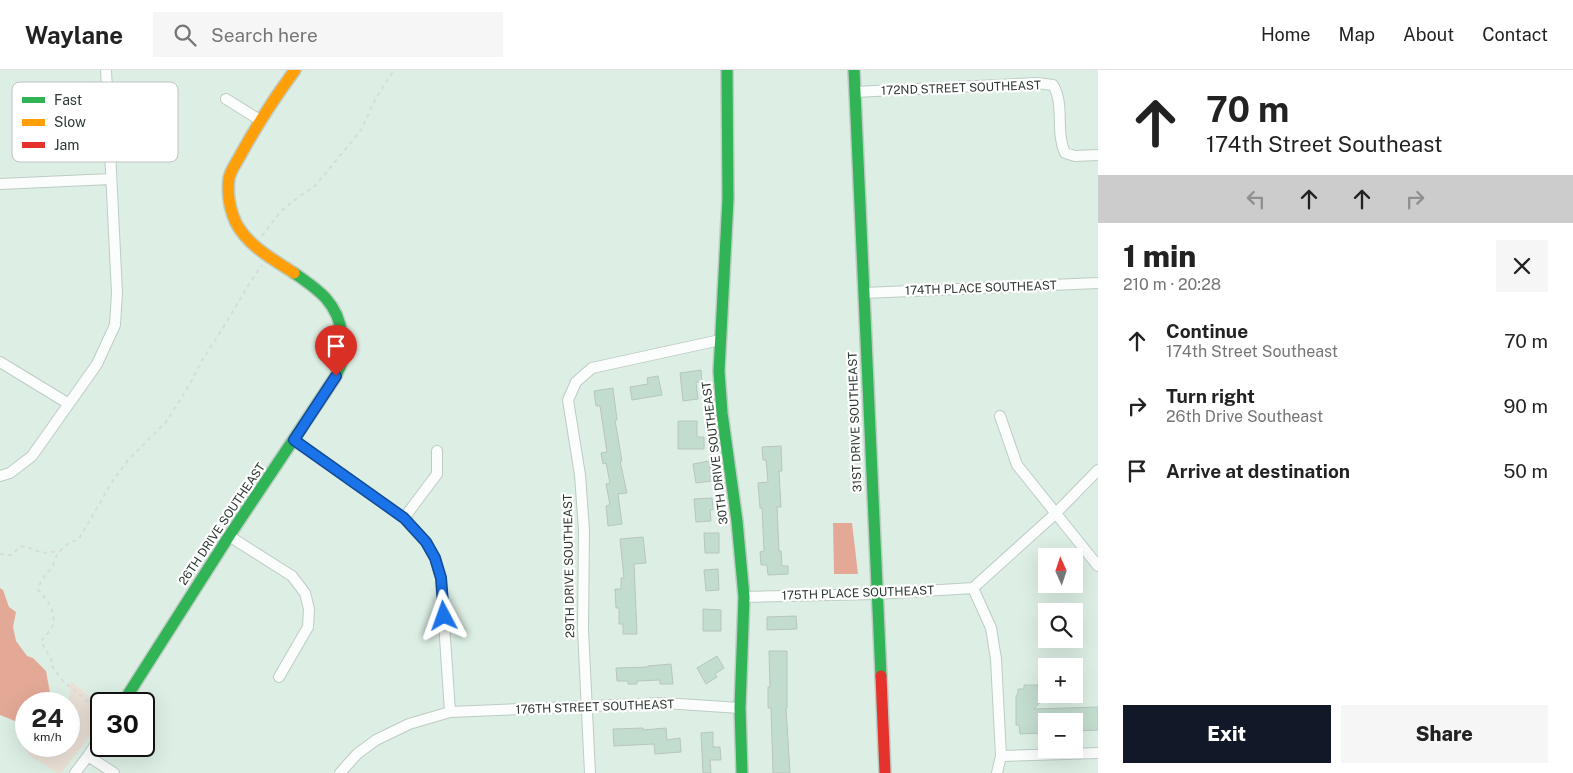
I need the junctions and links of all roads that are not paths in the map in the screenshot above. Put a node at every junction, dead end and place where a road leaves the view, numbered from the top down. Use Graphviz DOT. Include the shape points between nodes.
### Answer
graph roads {
  1 [pos="295,70"];
  2 [pos="727,70"];
  3 [pos="854,70"];
  4 [pos="855,92"];
  5 [pos="226,99"];
  6 [pos="260,120"];
  7 [pos="1098,155"];
  8 [pos="110,162"];
  9 [pos="111,179"];
  10 [pos="0,184"];
  11 [pos="1098,283"];
  12 [pos="864,293"];
  13 [pos="720,340"];
  14 [pos="0,362"];
  15 [pos="68,404"];
  16 [pos="1000,416"];
  17 [pos="294,440"];
  18 [pos="437,451"];
  19 [pos="1098,470"];
  20 [pos="5,475"];
  21 [pos="1055,514"];
  22 [pos="404,518"];
  23 [pos="229,536"];
  24 [pos="1098,566"];
  25 [pos="973,588"];
  26 [pos="876,594"];
  27 [pos="744,597"];
  28 [pos="279,677"];
  29 [pos="130,692"];
  30 [pos="587,706"];
  31 [pos="740,708"];
  32 [pos="450,712"];
  33 [pos="1098,752"];
  34 [pos="90,753"];
  35 [pos="88,756"];
  36 [pos="1002,756"];
  37 [pos="75,773"];
  38 [pos="114,773"];
  39 [pos="340,773"];
  40 [pos="590,773"];
  41 [pos="742,773"];
  42 [pos="885,773"];
  43 [pos="997,773"];
  1 -- 6 [label="street"];
  2 -- 13 [label="street, 30TH DRIVE SOUTHEAST" via="728,199"];
  3 -- 4 [label="street, 31ST DRIVE SOUTHEAST"];
  4 -- 7 [label="street, 172ND STREET SOUTHEAST" via="1053,84 1058,94 1061,143 1065,153"];
  4 -- 12 [label="street, 31ST DRIVE SOUTHEAST"];
  5 -- 6 [label="street"];
  6 -- 17 [label="street, 26TH DRIVE SOUTHEAST" via="229,181 234,219 243,235 255,246 313,287 334,307 343,340 343,358 336,376"];
  8 -- 9 [label="street"];
  9 -- 10 [label="street"];
  9 -- 15 [label="street" via="116,325 97,364"];
  11 -- 12 [label="street, 174TH PLACE SOUTHEAST"];
  12 -- 26 [label="street, 31ST DRIVE SOUTHEAST"];
  13 -- 27 [label="street, 30TH DRIVE SOUTHEAST" via="722,413"];
  13 -- 30 [label="street, 29TH DRIVE SOUTHEAST" via="592,368 576,382 568,400 580,475 584,530 583,629"];
  14 -- 15 [label="street"];
  15 -- 20 [label="street" via="32,456"];
  16 -- 21 [label="street" via="1017,465"];
  17 -- 22 [label="street"];
  17 -- 23 [label="street, 26TH DRIVE SOUTHEAST"];
  18 -- 22 [label="street" via="437,474"];
  19 -- 21 [label="street"];
  21 -- 24 [label="street"];
  21 -- 25 [label="street"];
  22 -- 32 [label="street" via="426,542 441,578"];
  23 -- 28 [label="street" via="292,576 305,593 309,609 308,627"];
  23 -- 29 [label="street, 26TH DRIVE SOUTHEAST"];
  25 -- 26 [label="street, 175TH PLACE SOUTHEAST"];
  25 -- 36 [label="street" via="991,628"];
  26 -- 27 [label="street, 175TH PLACE SOUTHEAST"];
  26 -- 42 [label="street, 31ST DRIVE SOUTHEAST"];
  27 -- 31 [label="street, 30TH DRIVE SOUTHEAST"];
  30 -- 31 [label="street, 176TH STREET SOUTHEAST" via="664,703"];
  30 -- 32 [label="street, 176TH STREET SOUTHEAST"];
  30 -- 40 [label="street, 29TH DRIVE SOUTHEAST"];
  31 -- 41 [label="street, 30TH DRIVE SOUTHEAST"];
  32 -- 39 [label="street, 176TH STREET SOUTHEAST" via="409,724 376,740 357,754"];
  33 -- 36 [label="street"];
  34 -- 35 [label="street"];
  35 -- 37 [label="street"];
  35 -- 38 [label="street"];
  36 -- 43 [label="street"];
}
